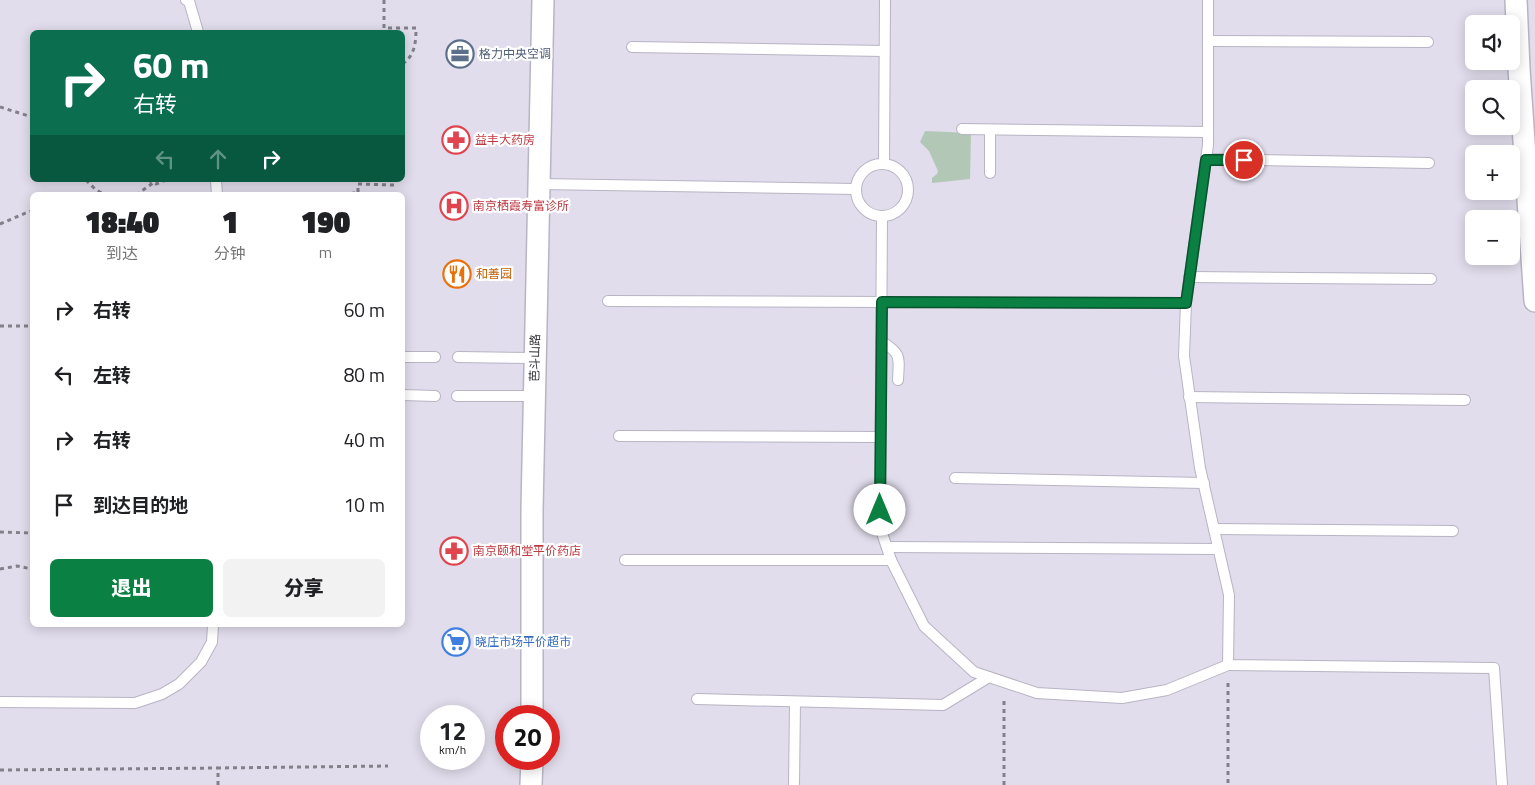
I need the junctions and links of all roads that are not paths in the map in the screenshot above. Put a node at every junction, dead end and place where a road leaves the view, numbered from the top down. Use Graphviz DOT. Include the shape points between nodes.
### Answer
graph roads {
  1 [pos="186,0"];
  2 [pos="543,0"];
  3 [pos="885,0"];
  4 [pos="1208,0"];
  5 [pos="1516,0"];
  6 [pos="197,30"];
  7 [pos="1208,41"];
  8 [pos="1428,42"];
  9 [pos="632,47"];
  10 [pos="884,51"];
  11 [pos="962,129"];
  12 [pos="990,130"];
  13 [pos="1208,132"];
  14 [pos="1206,160"];
  15 [pos="1429,162"];
  16 [pos="884,164"];
  17 [pos="990,173"];
  18 [pos="539,184"];
  19 [pos="856,189"];
  20 [pos="882,216"];
  21 [pos="1189,277"];
  22 [pos="1431,279"];
  23 [pos="608,301"];
  24 [pos="1535,301"];
  25 [pos="882,302"];
  26 [pos="1186,303"];
  27 [pos="881,341"];
  28 [pos="405,356"];
  29 [pos="435,357"];
  30 [pos="458,357"];
  31 [pos="535,358"];
  32 [pos="898,380"];
  33 [pos="405,395"];
  34 [pos="435,396"];
  35 [pos="457,396"];
  36 [pos="534,396"];
  37 [pos="1189,397"];
  38 [pos="1465,400"];
  39 [pos="619,436"];
  40 [pos="880,437"];
  41 [pos="955,478"];
  42 [pos="1204,483"];
  43 [pos="1214,529"];
  44 [pos="1453,531"];
  45 [pos="887,547"];
  46 [pos="1218,549"];
  47 [pos="625,560"];
  48 [pos="891,560"];
  49 [pos="213,627"];
  50 [pos="1228,665"];
  51 [pos="989,677"];
  52 [pos="697,699"];
  53 [pos="0,702"];
  54 [pos="795,702"];
  55 [pos="532,705"];
  56 [pos="532,770"];
  57 [pos="532,785"];
  58 [pos="794,785"];
  59 [pos="1502,785"];
  1 -- 6 [label="lane"];
  2 -- 18 [label="street, 芭斗山路"];
  3 -- 10 [label="lane"];
  4 -- 7 [label="lane"];
  5 -- 24 [label="street"];
  7 -- 8 [label="lane"];
  7 -- 13 [label="lane"];
  9 -- 10 [label="lane"];
  10 -- 16 [label="lane"];
  11 -- 12 [label="lane"];
  12 -- 13 [label="lane"];
  12 -- 17 [label="lane"];
  13 -- 14 [label="lane"];
  14 -- 15 [label="lane"];
  14 -- 21 [label="lane"];
  16 -- 19 [label="lane" via="869,167 862,173"];
  16 -- 20 [label="lane" via="902,173 908,190 900,208"];
  18 -- 19 [label="lane"];
  18 -- 31 [label="street, 芭斗山路"];
  19 -- 20 [label="lane" via="866,211"];
  20 -- 25 [label="lane"];
  21 -- 22 [label="lane"];
  21 -- 26 [label="lane"];
  23 -- 25 [label="lane"];
  25 -- 26 [label="lane"];
  25 -- 27 [label="lane"];
  26 -- 37 [label="lane" via="1184,356"];
  27 -- 32 [label="lane" via="895,349 899,358"];
  27 -- 40 [label="lane"];
  28 -- 29 [label="lane"];
  30 -- 31 [label="lane"];
  31 -- 36 [label="street, 芭斗山路"];
  33 -- 34 [label="lane"];
  35 -- 36 [label="lane"];
  36 -- 55 [label="street, 芭斗山路"];
  37 -- 38 [label="lane"];
  37 -- 42 [label="lane"];
  39 -- 40 [label="lane"];
  40 -- 45 [label="lane" via="880,527"];
  41 -- 42 [label="lane"];
  42 -- 43 [label="lane"];
  43 -- 44 [label="lane"];
  43 -- 46 [label="lane"];
  45 -- 46 [label="lane"];
  45 -- 48 [label="lane"];
  46 -- 50 [label="lane" via="1229,596"];
  47 -- 48 [label="lane"];
  48 -- 51 [label="lane" via="924,626 974,672"];
  49 -- 53 [label="lane" via="212,642 201,662 179,684 162,694 135,703"];
  50 -- 51 [label="lane" via="1167,690 1122,698 1037,692"];
  50 -- 59 [label="lane" via="1494,668"];
  51 -- 54 [label="lane" via="943,705"];
  52 -- 54 [label="lane"];
  54 -- 58 [label="lane"];
  56 -- 57 [label="street"];
}
